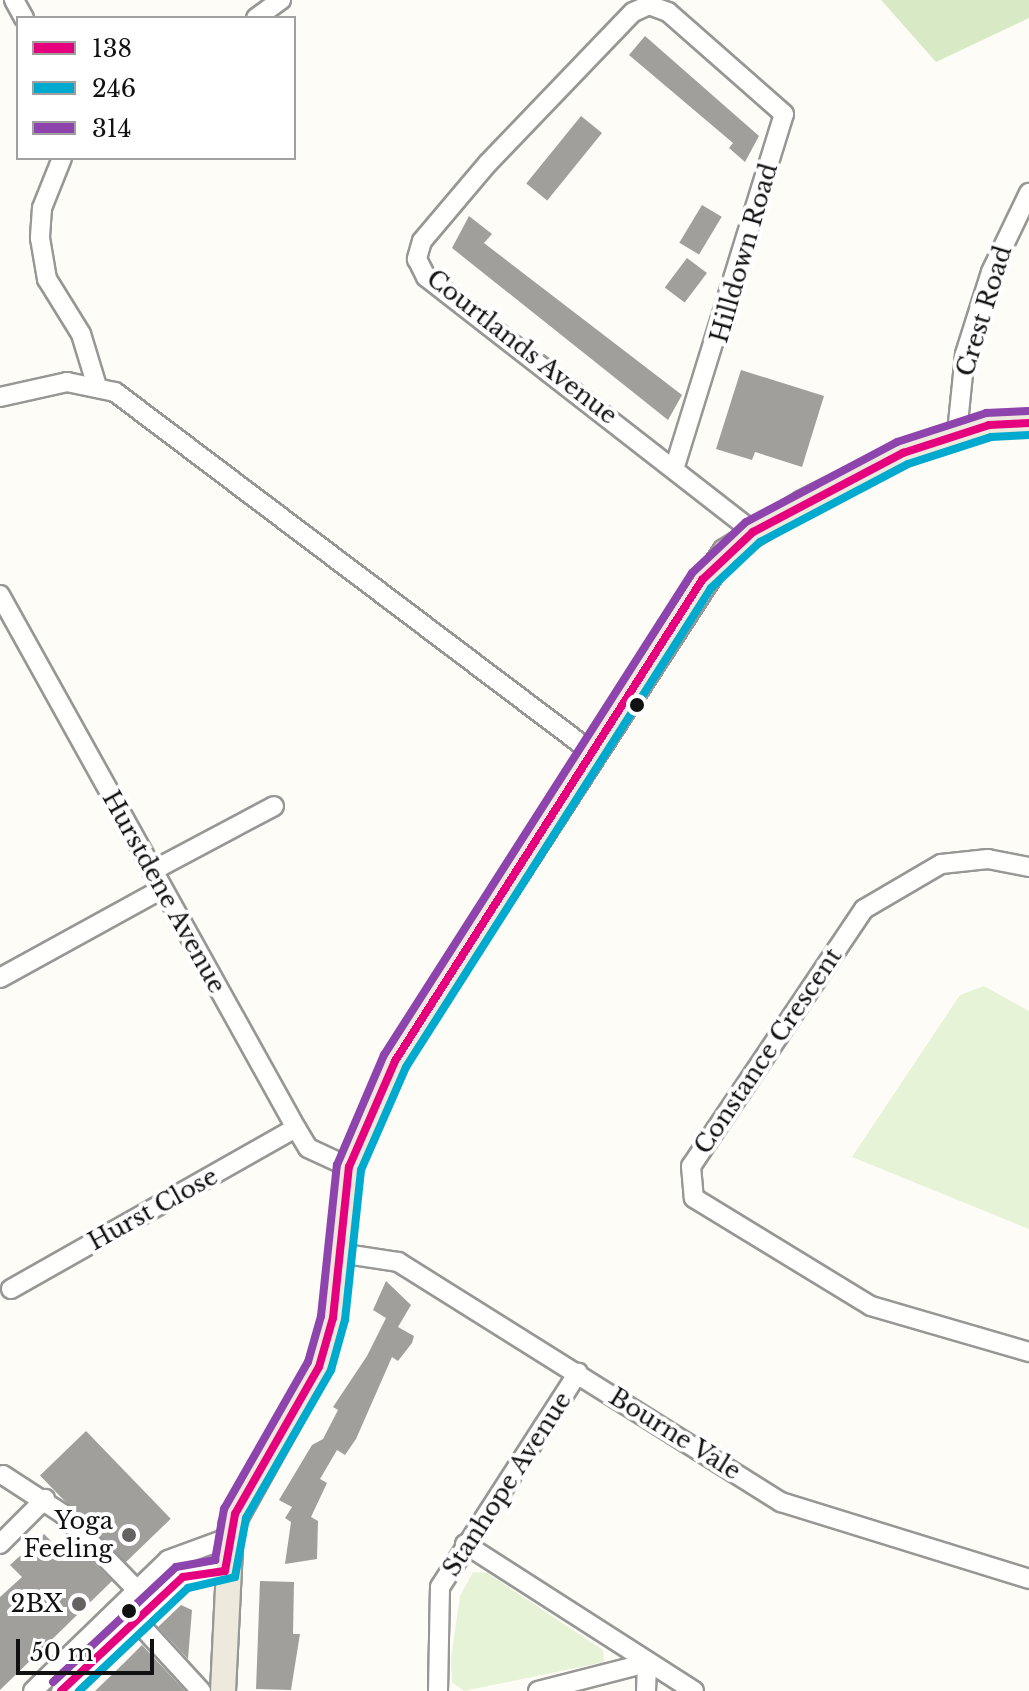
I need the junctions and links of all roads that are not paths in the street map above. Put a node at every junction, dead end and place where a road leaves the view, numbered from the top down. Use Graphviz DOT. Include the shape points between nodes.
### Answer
graph roads {
  1 [pos="281,0"];
  2 [pos="649,5"];
  3 [pos="259,16"];
  4 [pos="61,160"];
  5 [pos="1029,193"];
  6 [pos="96,383"];
  7 [pos="0,397"];
  8 [pos="1029,423"];
  9 [pos="957,433"];
  10 [pos="675,466"];
  11 [pos="753,532"];
  12 [pos="0,595"];
  13 [pos="593,753"];
  14 [pos="274,806"];
  15 [pos="1029,867"];
  16 [pos="152,871"];
  17 [pos="162,889"];
  18 [pos="0,978"];
  19 [pos="296,1128"];
  20 [pos="349,1167"];
  21 [pos="339,1253"];
  22 [pos="11,1289"];
  23 [pos="1029,1352"];
  24 [pos="578,1373"];
  25 [pos="3,1475"];
  26 [pos="45,1499"];
  27 [pos="228,1538"];
  28 [pos="0,1544"];
  29 [pos="465,1544"];
  30 [pos="225,1571"];
  31 [pos="1029,1579"];
  32 [pos="136,1589"];
  33 [pos="135,1619"];
  34 [pos="647,1663"];
  35 [pos="33,1691"];
  36 [pos="61,1691"];
  37 [pos="201,1691"];
  38 [pos="223,1691"];
  39 [pos="438,1691"];
  40 [pos="538,1691"];
  41 [pos="646,1691"];
  42 [pos="694,1691"];
  1 -- 3 [label="street"];
  2 -- 10 [label="street, Hilldown Road" via="668,12 784,114"];
  2 -- 10 [label="street, Courtlands Avenue" via="633,12 488,163 422,241 417,259 426,277"];
  4 -- 6 [label="street" via="42,208 40,238 47,279 81,334"];
  5 -- 9 [label="street, Crest Road" via="991,272 965,354"];
  6 -- 7 [label="street" via="67,382"];
  6 -- 13 [label="street"];
  8 -- 9 [label="main road"];
  9 -- 11 [label="main road" via="903,453"];
  10 -- 11 [label="street, Courtlands Avenue"];
  11 -- 13 [label="main road" via="702,580"];
  12 -- 16 [label="street, Hurstdene Avenue"];
  13 -- 20 [label="main road" via="395,1061"];
  14 -- 16 [label="street"];
  15 -- 23 [label="street, Constance Crescent" via="988,859 941,864 864,909 691,1166 694,1198 871,1306"];
  16 -- 17 [label="street, Hurstdene Avenue"];
  17 -- 18 [label="street"];
  17 -- 19 [label="street, Hurstdene Avenue"];
  19 -- 20 [label="street, Hurstdene Avenue" via="308,1148"];
  19 -- 22 [label="street, Hurst Close"];
  20 -- 21 [label="main road"];
  21 -- 24 [label="street, Bourne Vale" via="398,1262"];
  21 -- 27 [label="main road" via="333,1318 319,1367 246,1493"];
  24 -- 29 [label="street, Stanhope Avenue"];
  24 -- 31 [label="street, Bourne Vale" via="781,1502"];
  25 -- 26 [label="street"];
  26 -- 28 [label="street"];
  26 -- 32 [label="street"];
  27 -- 30 [label="main road"];
  27 -- 32 [label="street" via="179,1552"];
  29 -- 34 [label="street"];
  29 -- 39 [label="street, Stanhope Avenue" via="440,1587"];
  30 -- 33 [label="street" via="183,1577"];
  30 -- 38 [label="main road"];
  32 -- 33 [label="street"];
  32 -- 35 [label="street"];
  33 -- 36 [label="street"];
  33 -- 37 [label="street"];
  34 -- 40 [label="street"];
  34 -- 41 [label="street"];
  34 -- 42 [label="street"];
}
